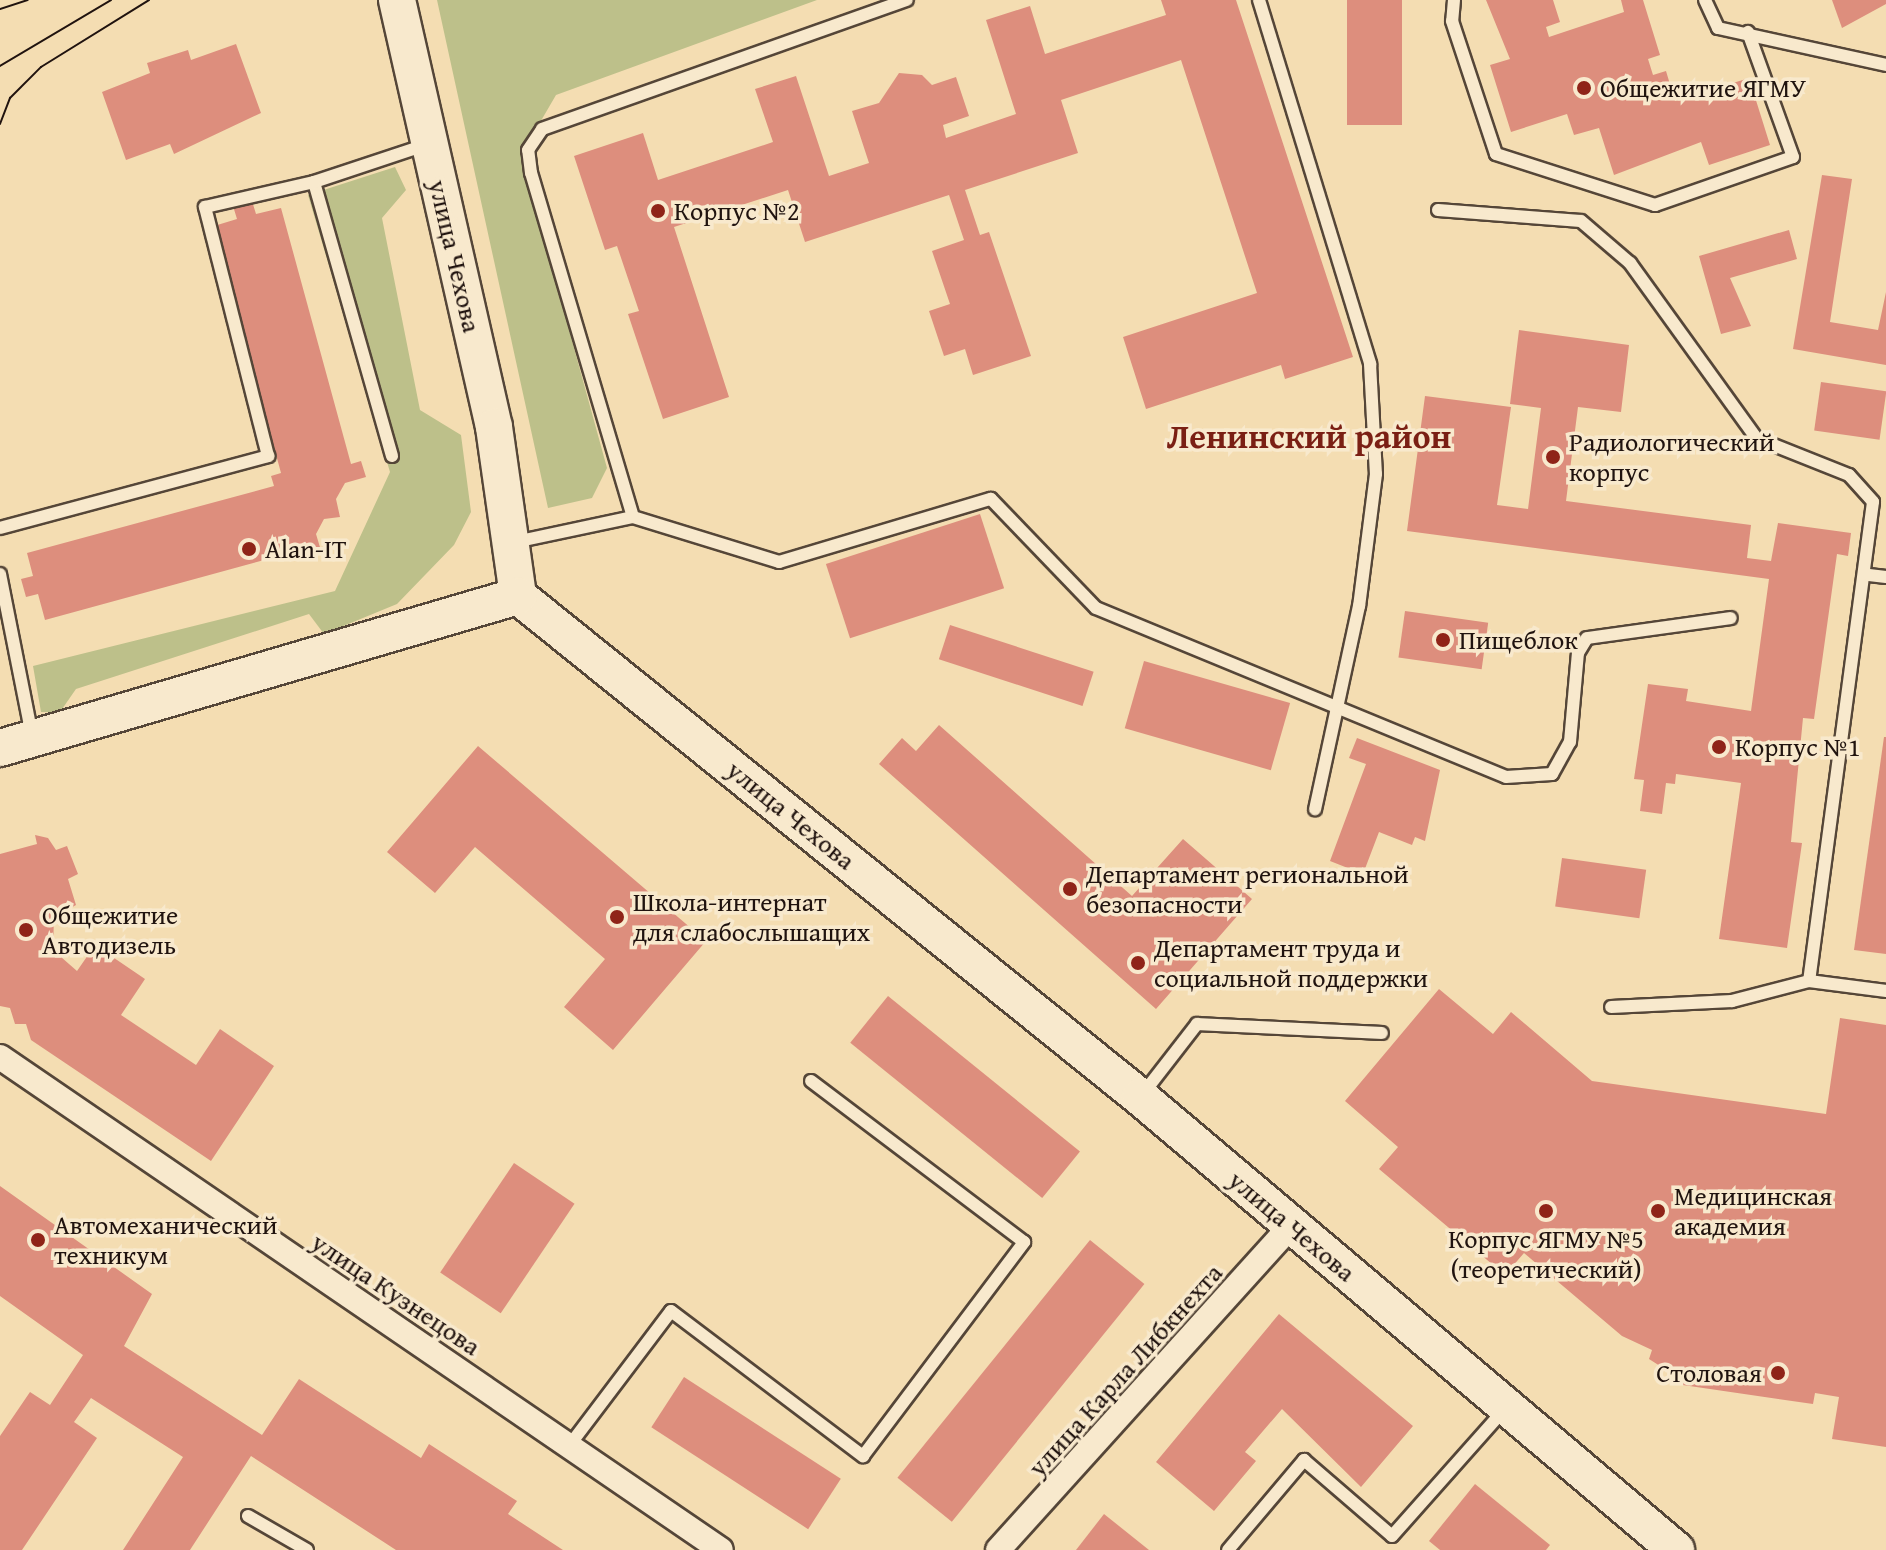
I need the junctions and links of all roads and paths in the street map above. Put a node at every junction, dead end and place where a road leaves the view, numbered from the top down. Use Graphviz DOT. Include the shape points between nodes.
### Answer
graph roads {
  1 [pos="397,0"];
  2 [pos="907,0"];
  3 [pos="1259,0"];
  4 [pos="1454,0"];
  5 [pos="1705,0"];
  6 [pos="1748,32"];
  7 [pos="1886,65"];
  8 [pos="428,144"];
  9 [pos="314,182"];
  10 [pos="1438,210"];
  11 [pos="392,456"];
  12 [pos="633,517"];
  13 [pos="0,528"];
  14 [pos="512,543"];
  15 [pos="0,574"];
  16 [pos="1869,575"];
  17 [pos="1886,577"];
  18 [pos="518,596"];
  19 [pos="1731,618"];
  20 [pos="1339,704"];
  21 [pos="16,743"];
  22 [pos="1315,809"];
  23 [pos="1809,981"];
  24 [pos="1886,991"];
  25 [pos="1611,1007"];
  26 [pos="1382,1033"];
  27 [pos="0,1057"];
  28 [pos="811,1081"];
  29 [pos="1140,1097"];
  30 [pos="1292,1225"];
  31 [pos="1506,1408"];
  32 [pos="569,1446"];
  33 [pos="248,1516"];
  34 [pos="307,1550"];
  35 [pos="721,1550"];
  36 [pos="998,1550"];
  37 [pos="1228,1550"];
  38 [pos="1676,1550"];
  1 -- 8 [label="street, улица Чехова"];
  2 -- 12 [label="lane" via="542,129 528,150"];
  3 -- 20 [label="lane" via="1370,364 1376,474"];
  4 -- 6 [label="lane" via="1452,21 1496,154 1655,205 1793,157"];
  5 -- 6 [label="lane" via="1718,28"];
  6 -- 7 [label="lane"];
  8 -- 9 [label="lane"];
  8 -- 14 [label="street, улица Чехова" via="494,427"];
  9 -- 11 [label="lane"];
  9 -- 13 [label="lane" via="205,207 268,456"];
  10 -- 16 [label="lane" via="1581,221 1630,263 1756,438 1849,475 1864,490 1876,526"];
  12 -- 14 [label="lane"];
  12 -- 20 [label="lane" via="779,562 991,499 1096,608"];
  14 -- 18 [label="street, улица Чехова"];
  15 -- 21 [label="lane"];
  16 -- 17 [label="lane"];
  16 -- 23 [label="lane"];
  18 -- 21 [label="street"];
  18 -- 29 [label="street, улица Чехова"];
  19 -- 20 [label="lane" via="1587,638 1578,653 1570,742 1552,774 1506,777 1454,760"];
  20 -- 22 [label="lane"];
  23 -- 24 [label="lane"];
  23 -- 25 [label="lane" via="1732,1001"];
  26 -- 29 [label="lane" via="1197,1024"];
  27 -- 32 [label="street, улица Кузнецова"];
  28 -- 32 [label="lane" via="1024,1242 863,1456 671,1311"];
  29 -- 30 [label="street, улица Чехова"];
  30 -- 31 [label="street, улица Чехова"];
  30 -- 36 [label="street, улица Карла Либкнехта"];
  31 -- 37 [label="lane" via="1392,1536 1304,1460"];
  31 -- 38 [label="street, улица Чехова"];
  32 -- 35 [label="street, улица Кузнецова"];
  33 -- 34 [label="lane"];
}
